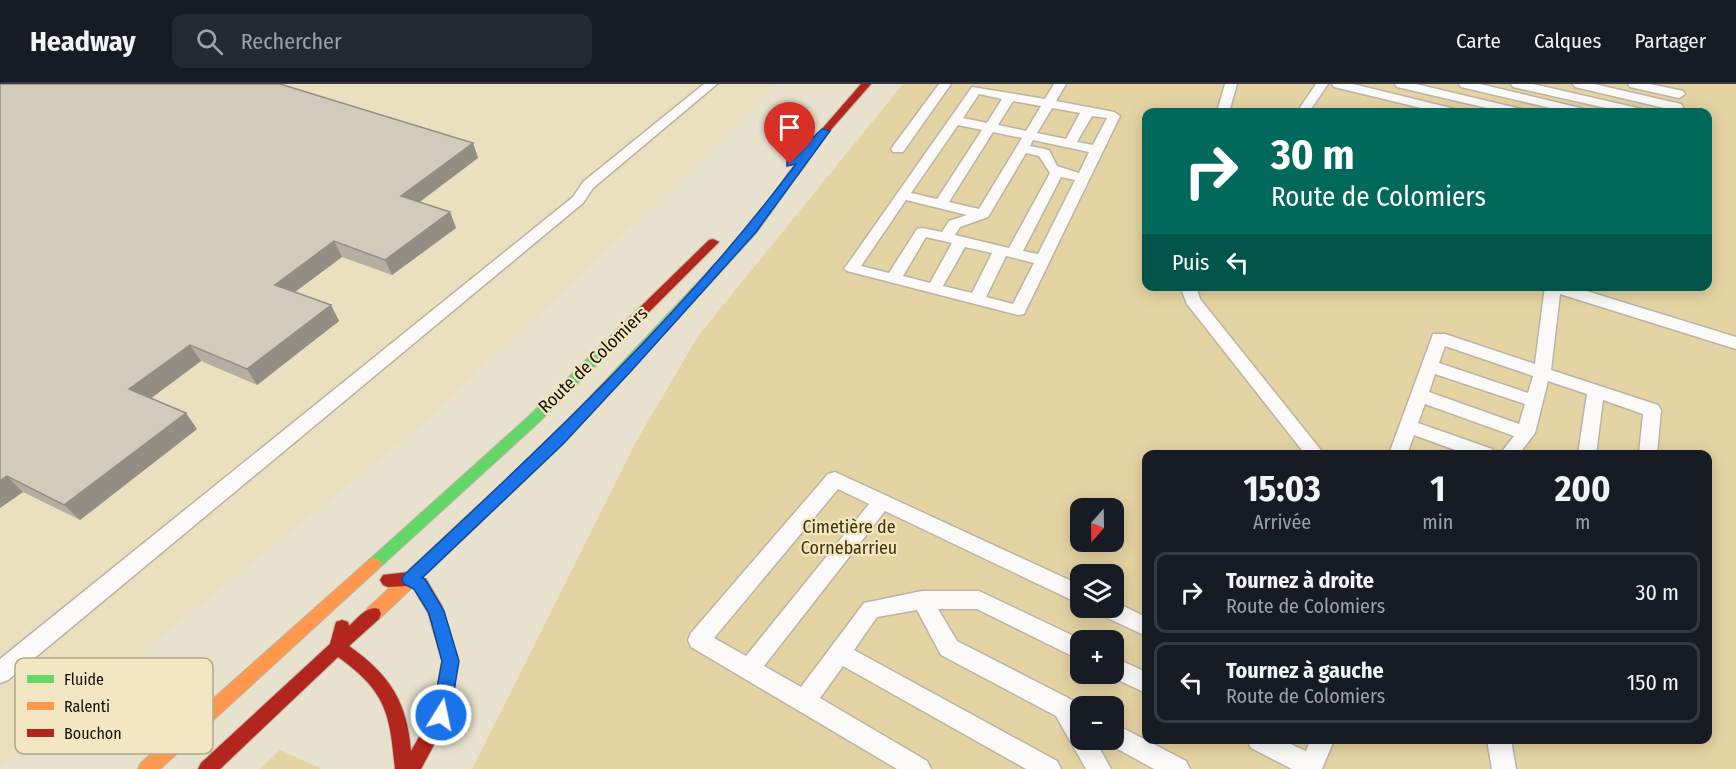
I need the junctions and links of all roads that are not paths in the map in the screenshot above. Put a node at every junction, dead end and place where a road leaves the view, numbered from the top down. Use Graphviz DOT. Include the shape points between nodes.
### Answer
graph roads {
  1 [pos="711,84"];
  2 [pos="866,84"];
  3 [pos="945,84"];
  4 [pos="1060,84"];
  5 [pos="1230,84"];
  6 [pos="1322,84"];
  7 [pos="1338,84"];
  8 [pos="1401,84"];
  9 [pos="1465,84"];
  10 [pos="1517,84"];
  11 [pos="1579,84"];
  12 [pos="1634,84"];
  13 [pos="1010,96"];
  14 [pos="1049,102"];
  15 [pos="1224,108"];
  16 [pos="1310,108"];
  17 [pos="1435,108"];
  18 [pos="1500,108"];
  19 [pos="1564,108"];
  20 [pos="1621,108"];
  21 [pos="1088,111"];
  22 [pos="955,120"];
  23 [pos="990,128"];
  24 [pos="825,131"];
  25 [pos="1025,142"];
  26 [pos="1069,145"];
  27 [pos="898,149"];
  28 [pos="1097,150"];
  29 [pos="1057,172"];
  30 [pos="1084,178"];
  31 [pos="765,188"];
  32 [pos="903,195"];
  33 [pos="941,204"];
  34 [pos="983,214"];
  35 [pos="727,228"];
  36 [pos="954,239"];
  37 [pos="1007,252"];
  38 [pos="1043,260"];
  39 [pos="893,279"];
  40 [pos="934,289"];
  41 [pos="1190,291"];
  42 [pos="1552,291"];
  43 [pos="1565,291"];
  44 [pos="976,300"];
  45 [pos="1736,343"];
  46 [pos="1429,366"];
  47 [pos="1542,373"];
  48 [pos="1596,391"];
  49 [pos="1419,395"];
  50 [pos="1534,401"];
  51 [pos="1408,426"];
  52 [pos="1526,433"];
  53 [pos="1312,450"];
  54 [pos="1399,450"];
  55 [pos="1474,450"];
  56 [pos="1512,450"];
  57 [pos="1588,450"];
  58 [pos="1648,450"];
  59 [pos="882,501"];
  60 [pos="410,579"];
  61 [pos="354,581"];
  62 [pos="1070,590"];
  63 [pos="922,600"];
  64 [pos="1124,617"];
  65 [pos="1142,625"];
  66 [pos="1070,645"];
  67 [pos="338,647"];
  68 [pos="840,653"];
  69 [pos="18,658"];
  70 [pos="15,661"];
  71 [pos="749,669"];
  72 [pos="1124,672"];
  73 [pos="0,673"];
  74 [pos="1142,681"];
  75 [pos="804,701"];
  76 [pos="213,709"];
  77 [pos="1070,711"];
  78 [pos="1124,740"];
  79 [pos="1267,744"];
  80 [pos="1320,744"];
  81 [pos="1500,744"];
  82 [pos="1088,750"];
  83 [pos="164,754"];
  84 [pos="1311,767"];
  85 [pos="147,769"];
  86 [pos="207,769"];
  87 [pos="404,769"];
  88 [pos="411,769"];
  89 [pos="919,769"];
  90 [pos="1049,769"];
  91 [pos="1099,769"];
  92 [pos="1178,769"];
  93 [pos="1504,769"];
  1 -- 69 [label="lane" via="588,185 579,200"];
  2 -- 24 [label="main road, Route de Colomiers"];
  3 -- 27 [label="lane"];
  4 -- 14 [label="lane"];
  5 -- 15 [label="lane"];
  6 -- 16 [label="lane"];
  7 -- 17 [label="lane"];
  8 -- 18 [label="lane"];
  9 -- 19 [label="lane"];
  10 -- 20 [label="lane"];
  11 -- 12 [label="lane" via="1678,100"];
  13 -- 14 [label="lane"];
  13 -- 22 [label="lane" via="976,90"];
  13 -- 23 [label="lane"];
  14 -- 21 [label="lane"];
  14 -- 25 [label="lane"];
  21 -- 26 [label="lane"];
  21 -- 28 [label="lane" via="1114,116"];
  22 -- 23 [label="lane"];
  22 -- 32 [label="lane"];
  23 -- 25 [label="lane"];
  23 -- 33 [label="lane"];
  24 -- 31 [label="main road, Route de Colomiers"];
  24 -- 60 [label="main road, Route de Colomiers" via="753,230 614,382"];
  25 -- 26 [label="lane"];
  25 -- 29 [label="lane" via="1044,153"];
  25 -- 34 [label="lane"];
  26 -- 28 [label="lane"];
  28 -- 30 [label="lane"];
  29 -- 30 [label="lane"];
  29 -- 37 [label="lane"];
  30 -- 38 [label="lane"];
  32 -- 33 [label="lane"];
  32 -- 39 [label="lane" via="852,268"];
  33 -- 34 [label="lane"];
  34 -- 36 [label="lane" via="954,224"];
  35 -- 61 [label="main road, Route de Colomiers" via="532,420"];
  36 -- 37 [label="lane"];
  36 -- 39 [label="lane" via="922,232"];
  36 -- 40 [label="lane"];
  37 -- 38 [label="lane"];
  37 -- 44 [label="lane"];
  38 -- 44 [label="lane" via="1018,310"];
  39 -- 40 [label="lane"];
  40 -- 44 [label="lane"];
  41 -- 53 [label="lane"];
  42 -- 47 [label="lane"];
  43 -- 45 [label="lane"];
  46 -- 47 [label="lane" via="1439,338"];
  46 -- 49 [label="lane"];
  46 -- 50 [label="lane"];
  47 -- 48 [label="lane"];
  47 -- 50 [label="lane"];
  48 -- 57 [label="lane"];
  48 -- 58 [label="lane" via="1652,410"];
  49 -- 51 [label="lane"];
  49 -- 52 [label="lane"];
  50 -- 52 [label="lane"];
  51 -- 54 [label="lane"];
  51 -- 55 [label="lane"];
  52 -- 56 [label="lane"];
  59 -- 62 [label="lane"];
  59 -- 71 [label="lane"];
  59 -- 71 [label="lane" via="835,479 699,640"];
  60 -- 61 [label="main road"];
  60 -- 67 [label="main road, Route de Colomiers"];
  60 -- 88 [label="main road" via="420,584 436,611 450,661 441,715"];
  61 -- 67 [label="main road"];
  61 -- 76 [label="main road, Route de Colomiers"];
  63 -- 66 [label="lane" via="979,600"];
  63 -- 68 [label="lane" via="871,609"];
  63 -- 77 [label="lane" via="949,648"];
  64 -- 65 [label="lane"];
  67 -- 86 [label="main road, Route de Colomiers"];
  67 -- 87 [label="main road" via="364,663 390,690 401,726"];
  68 -- 75 [label="lane"];
  68 -- 90 [label="lane"];
  70 -- 73 [label="lane"];
  71 -- 75 [label="lane"];
  72 -- 74 [label="lane"];
  75 -- 89 [label="lane"];
  78 -- 92 [label="lane"];
  79 -- 84 [label="lane"];
  80 -- 84 [label="lane"];
  81 -- 93 [label="lane"];
  82 -- 91 [label="lane"];
  83 -- 85 [label="main road, Route de Colomiers"];
}
